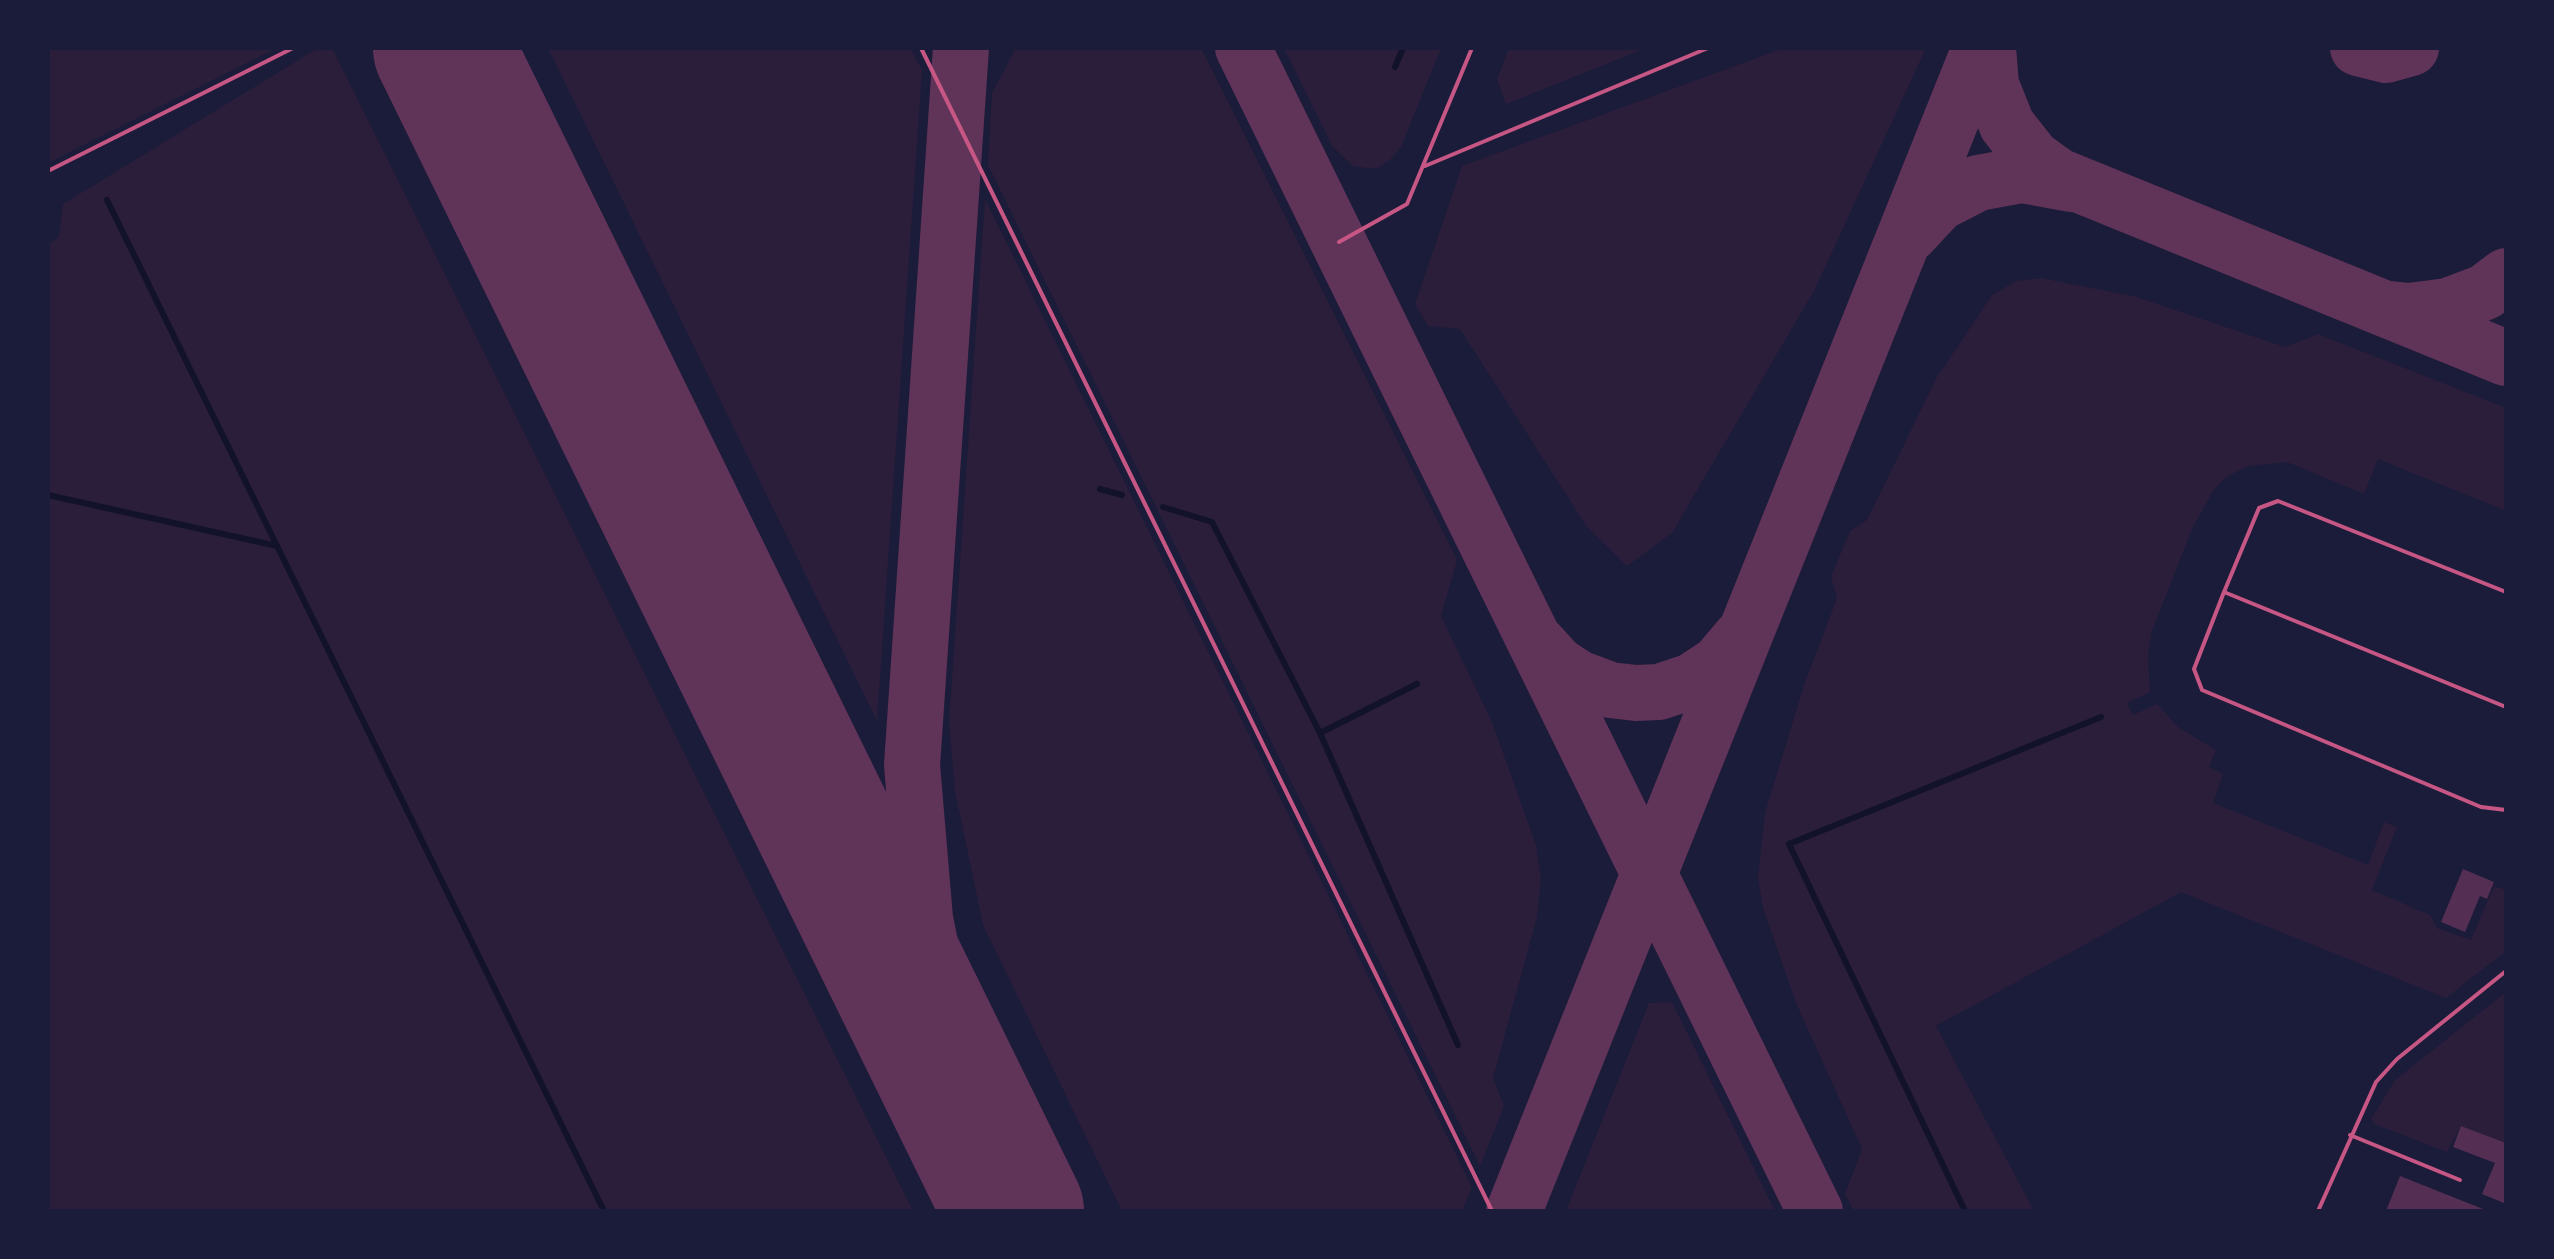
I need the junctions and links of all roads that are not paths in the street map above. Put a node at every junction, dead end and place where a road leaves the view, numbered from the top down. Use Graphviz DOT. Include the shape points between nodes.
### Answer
graph roads {
  1 [pos="293,48"];
  2 [pos="921,48"];
  3 [pos="1472,48"];
  4 [pos="1708,48"];
  5 [pos="1425,166"];
  6 [pos="48,171"];
  7 [pos="1339,242"];
  8 [pos="2224,592"];
  9 [pos="2506,592"];
  10 [pos="2506,707"];
  11 [pos="2506,810"];
  12 [pos="2506,971"];
  13 [pos="2350,1135"];
  14 [pos="2460,1180"];
  15 [pos="1492,1211"];
  16 [pos="2318,1211"];
  1 -- 6 [label="lane"];
  2 -- 15 [label="lane"];
  3 -- 5 [label="lane"];
  4 -- 5 [label="lane"];
  5 -- 7 [label="lane" via="1407,204"];
  8 -- 9 [label="lane" via="2259,508 2278,501"];
  8 -- 10 [label="lane"];
  8 -- 11 [label="lane" via="2194,669 2202,690 2481,807"];
  12 -- 13 [label="lane" via="2386,1069"];
  13 -- 14 [label="lane"];
  13 -- 16 [label="lane"];
}
